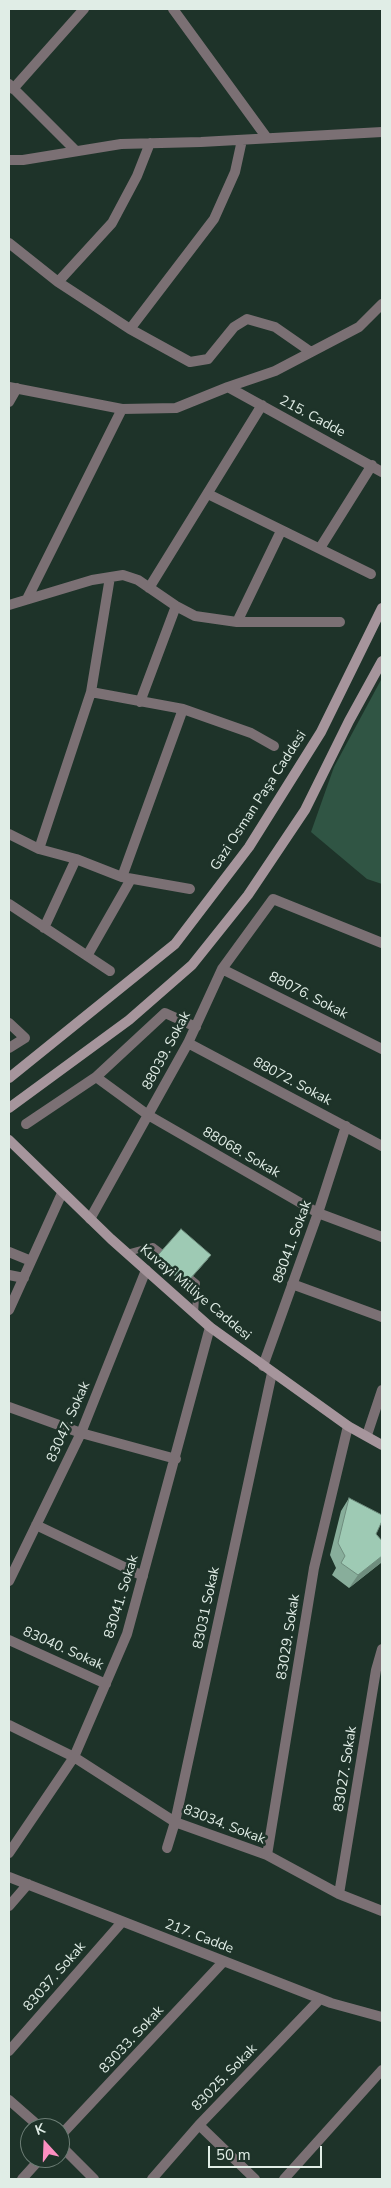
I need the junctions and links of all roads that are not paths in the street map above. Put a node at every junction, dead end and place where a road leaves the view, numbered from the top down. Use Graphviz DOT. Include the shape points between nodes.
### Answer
graph roads {
  1 [pos="84,9"];
  2 [pos="172,9"];
  3 [pos="11,86"];
  4 [pos="382,132"];
  5 [pos="267,138"];
  6 [pos="242,140"];
  7 [pos="150,143"];
  8 [pos="76,151"];
  9 [pos="9,160"];
  10 [pos="9,243"];
  11 [pos="58,282"];
  12 [pos="382,304"];
  13 [pos="130,329"];
  14 [pos="311,352"];
  15 [pos="13,387"];
  16 [pos="228,387"];
  17 [pos="9,402"];
  18 [pos="262,406"];
  19 [pos="122,409"];
  20 [pos="372,465"];
  21 [pos="382,472"];
  22 [pos="208,494"];
  23 [pos="281,531"];
  24 [pos="320,548"];
  25 [pos="372,574"];
  26 [pos="110,577"];
  27 [pos="149,588"];
  28 [pos="27,599"];
  29 [pos="9,605"];
  30 [pos="176,606"];
  31 [pos="382,608"];
  32 [pos="237,622"];
  33 [pos="340,622"];
  34 [pos="382,661"];
  35 [pos="91,692"];
  36 [pos="140,702"];
  37 [pos="182,709"];
  38 [pos="274,746"];
  39 [pos="9,834"];
  40 [pos="39,849"];
  41 [pos="76,859"];
  42 [pos="127,878"];
  43 [pos="190,889"];
  44 [pos="9,904"];
  45 [pos="44,928"];
  46 [pos="382,943"];
  47 [pos="87,956"];
  48 [pos="222,968"];
  49 [pos="110,971"];
  50 [pos="9,1023"];
  51 [pos="196,1028"];
  52 [pos="188,1043"];
  53 [pos="9,1048"];
  54 [pos="382,1049"];
  55 [pos="96,1076"];
  56 [pos="9,1078"];
  57 [pos="9,1108"];
  58 [pos="148,1116"];
  59 [pos="26,1124"];
  60 [pos="346,1126"];
  61 [pos="9,1140"];
  62 [pos="382,1146"];
  63 [pos="13,1150"];
  64 [pos="62,1193"];
  65 [pos="318,1212"];
  66 [pos="90,1219"];
  67 [pos="382,1237"];
  68 [pos="9,1252"];
  69 [pos="127,1253"];
  70 [pos="31,1261"];
  71 [pos="175,1264"];
  72 [pos="146,1270"];
  73 [pos="182,1270"];
  74 [pos="9,1275"];
  75 [pos="24,1278"];
  76 [pos="292,1284"];
  77 [pos="9,1310"];
  78 [pos="194,1313"];
  79 [pos="382,1317"];
  80 [pos="210,1327"];
  81 [pos="263,1366"];
  82 [pos="272,1374"];
  83 [pos="382,1390"];
  84 [pos="9,1406"];
  85 [pos="348,1426"];
  86 [pos="81,1433"];
  87 [pos="366,1435"];
  88 [pos="382,1445"];
  89 [pos="176,1459"];
  90 [pos="36,1524"];
  91 [pos="143,1576"];
  92 [pos="9,1581"];
  93 [pos="9,1640"];
  94 [pos="382,1649"];
  95 [pos="106,1684"];
  96 [pos="9,1725"];
  97 [pos="74,1758"];
  98 [pos="175,1822"];
  99 [pos="167,1848"];
  100 [pos="9,1854"];
  101 [pos="267,1855"];
  102 [pos="9,1877"];
  103 [pos="28,1884"];
  104 [pos="339,1894"];
  105 [pos="9,1906"];
  106 [pos="382,1911"];
  107 [pos="122,1922"];
  108 [pos="224,1962"];
  109 [pos="320,1999"];
  110 [pos="382,2017"];
  111 [pos="9,2051"];
  112 [pos="382,2070"];
  113 [pos="9,2100"];
  114 [pos="30,2118"];
  115 [pos="70,2125"];
  116 [pos="198,2125"];
  117 [pos="70,2155"];
  118 [pos="31,2168"];
  119 [pos="22,2179"];
  120 [pos="94,2179"];
  121 [pos="152,2179"];
  122 [pos="254,2179"];
  123 [pos="284,2179"];
  1 -- 3 [label="street"];
  2 -- 5 [label="street"];
  3 -- 8 [label="street"];
  4 -- 5 [label="street"];
  5 -- 6 [label="street"];
  6 -- 7 [label="street"];
  6 -- 13 [label="street" via="235,172 214,220"];
  7 -- 8 [label="street"];
  7 -- 11 [label="street" via="112,223"];
  8 -- 9 [label="street"];
  10 -- 11 [label="street"];
  11 -- 13 [label="street"];
  12 -- 14 [label="street" via="359,327"];
  13 -- 14 [label="street" via="190,362 208,359 234,327 246,319 275,327"];
  14 -- 16 [label="street" via="275,371"];
  15 -- 17 [label="street"];
  15 -- 19 [label="street"];
  16 -- 18 [label="street, 215. Cadde"];
  16 -- 19 [label="street" via="176,408"];
  18 -- 20 [label="street, 215. Cadde"];
  18 -- 22 [label="street"];
  19 -- 28 [label="street"];
  20 -- 21 [label="street, 215. Cadde"];
  20 -- 24 [label="street"];
  22 -- 23 [label="street"];
  22 -- 27 [label="street"];
  23 -- 24 [label="street"];
  23 -- 32 [label="street"];
  24 -- 25 [label="street"];
  26 -- 27 [label="street" via="123,575"];
  26 -- 28 [label="street"];
  26 -- 35 [label="street"];
  27 -- 30 [label="street"];
  28 -- 29 [label="street"];
  30 -- 32 [label="street" via="195,616"];
  30 -- 36 [label="street"];
  31 -- 56 [label="main road, Gazi Osman Paşa Caddesi" via="321,732 249,846 175,944"];
  32 -- 33 [label="street"];
  34 -- 57 [label="main road" via="306,810 248,895 192,965 129,1020"];
  35 -- 36 [label="street"];
  35 -- 40 [label="street"];
  36 -- 37 [label="street"];
  37 -- 38 [label="street" via="251,733"];
  37 -- 42 [label="street"];
  39 -- 40 [label="street"];
  40 -- 41 [label="street"];
  41 -- 42 [label="street"];
  41 -- 45 [label="street"];
  42 -- 43 [label="street"];
  42 -- 47 [label="street"];
  44 -- 45 [label="street"];
  45 -- 47 [label="street"];
  46 -- 48 [label="street, 88039. Sokak" via="273,900"];
  47 -- 49 [label="street"];
  48 -- 51 [label="street, 88039. Sokak"];
  48 -- 54 [label="street, 88076. Sokak"];
  50 -- 53 [label="street" via="25,1038"];
  51 -- 52 [label="street, 88039. Sokak"];
  51 -- 55 [label="street" via="165,1013"];
  52 -- 58 [label="street, 88039. Sokak"];
  52 -- 60 [label="street, 88072. Sokak"];
  55 -- 58 [label="street, 88068. Sokak"];
  55 -- 59 [label="street"];
  58 -- 65 [label="street, 88068. Sokak"];
  58 -- 66 [label="street, 88039. Sokak"];
  60 -- 62 [label="street, 88072. Sokak"];
  60 -- 65 [label="street, 88041. Sokak"];
  61 -- 63 [label="main road, Kuvayi Milliye Caddesi"];
  63 -- 64 [label="main road, Kuvayi Milliye Caddesi"];
  64 -- 66 [label="main road, Kuvayi Milliye Caddesi"];
  64 -- 70 [label="street"];
  65 -- 67 [label="street, 88068. Sokak"];
  65 -- 76 [label="street, 88041. Sokak"];
  66 -- 69 [label="main road, Kuvayi Milliye Caddesi"];
  68 -- 70 [label="street"];
  69 -- 71 [label="lane" via="153,1246"];
  69 -- 72 [label="main road, Kuvayi Milliye Caddesi"];
  70 -- 75 [label="street"];
  72 -- 78 [label="main road, Kuvayi Milliye Caddesi"];
  72 -- 86 [label="street, 83047. Sokak"];
  73 -- 78 [label="lane" via="197,1283"];
  74 -- 75 [label="street"];
  75 -- 77 [label="street"];
  76 -- 79 [label="street"];
  76 -- 81 [label="street, 88041. Sokak"];
  78 -- 80 [label="main road, Kuvayi Milliye Caddesi"];
  80 -- 81 [label="main road, Kuvayi Milliye Caddesi"];
  80 -- 89 [label="street, 83041. Sokak"];
  81 -- 82 [label="main road, Kuvayi Milliye Caddesi"];
  82 -- 85 [label="main road, Kuvayi Milliye Caddesi"];
  82 -- 98 [label="street, 83031 Sokak"];
  83 -- 87 [label="street"];
  84 -- 86 [label="street"];
  85 -- 87 [label="main road, Kuvayi Milliye Caddesi"];
  85 -- 101 [label="street, 83029. Sokak" via="314,1568"];
  86 -- 89 [label="street"];
  86 -- 90 [label="street, 83047. Sokak"];
  87 -- 88 [label="main road, Kuvayi Milliye Caddesi"];
  89 -- 91 [label="street, 83041. Sokak"];
  90 -- 91 [label="street"];
  90 -- 92 [label="street, 83047. Sokak"];
  91 -- 95 [label="street, 83041. Sokak" via="127,1634"];
  93 -- 95 [label="street, 83040. Sokak"];
  94 -- 104 [label="street, 83027. Sokak"];
  95 -- 97 [label="street, 83041. Sokak"];
  96 -- 97 [label="street, 83034. Sokak"];
  97 -- 98 [label="street, 83034. Sokak"];
  97 -- 100 [label="street, 83041. Sokak"];
  98 -- 99 [label="street, 83031 Sokak"];
  98 -- 101 [label="street, 83034. Sokak"];
  101 -- 104 [label="street, 83034. Sokak"];
  102 -- 103 [label="street, 217. Cadde"];
  103 -- 105 [label="street"];
  103 -- 107 [label="street, 217. Cadde"];
  104 -- 106 [label="street, 83034. Sokak"];
  107 -- 108 [label="street, 217. Cadde"];
  107 -- 111 [label="street, 83037. Sokak"];
  108 -- 109 [label="street, 217. Cadde"];
  108 -- 115 [label="street, 83033. Sokak"];
  109 -- 110 [label="street, 217. Cadde"];
  109 -- 116 [label="street, 83025. Sokak"];
  112 -- 123 [label="street"];
  113 -- 114 [label="street"];
  116 -- 121 [label="street, 83025. Sokak"];
  116 -- 122 [label="street"];
  117 -- 120 [label="street"];
  118 -- 119 [label="street"];
}
